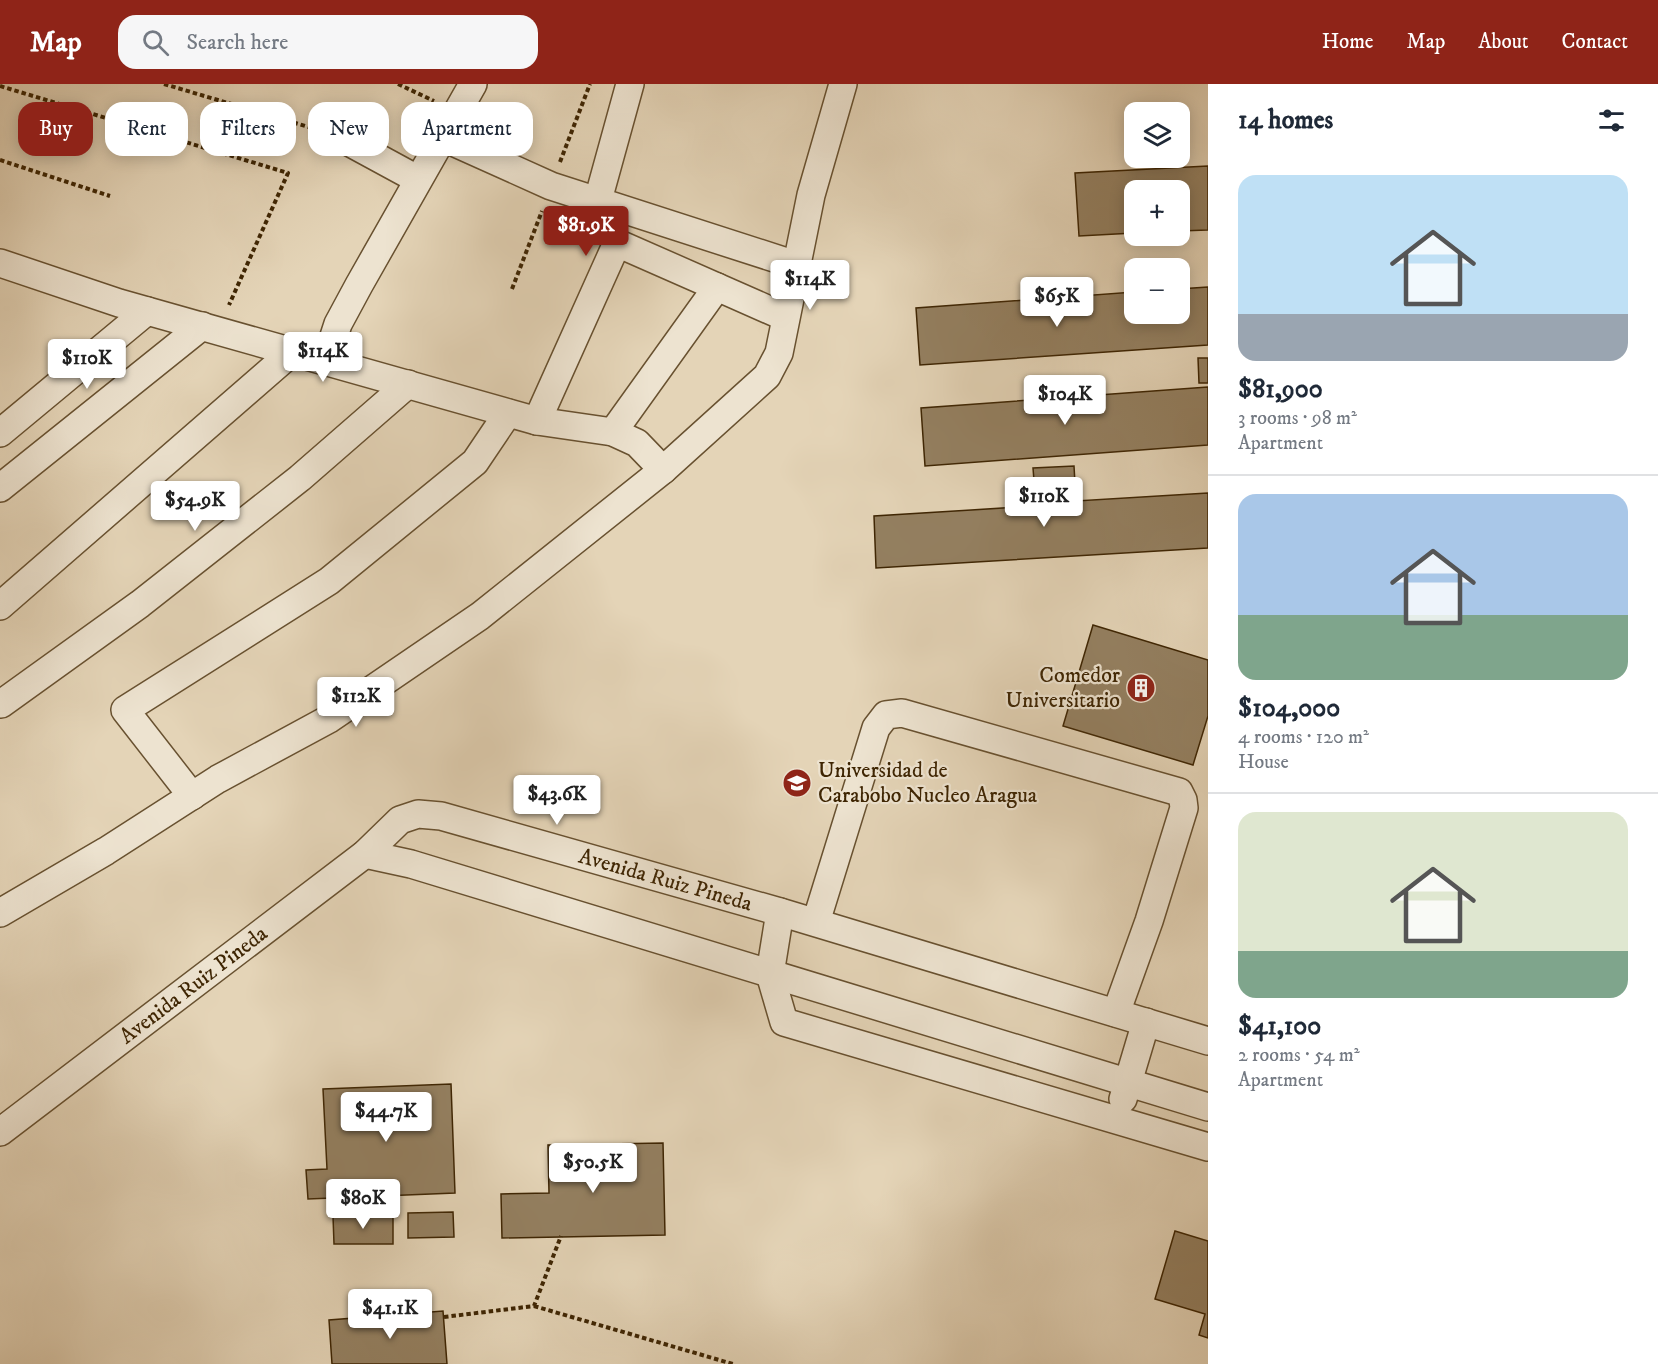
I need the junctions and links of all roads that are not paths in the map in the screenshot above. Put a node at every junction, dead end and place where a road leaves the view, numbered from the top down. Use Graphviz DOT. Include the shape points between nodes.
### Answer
graph roads {
  1 [pos="472,84"];
  2 [pos="630,84"];
  3 [pos="843,84"];
  4 [pos="462,102"];
  5 [pos="375,156"];
  6 [pos="431,156"];
  7 [pos="484,156"];
  8 [pos="417,179"];
  9 [pos="598,200"];
  10 [pos="0,263"];
  11 [pos="796,265"];
  12 [pos="717,286"];
  13 [pos="147,311"];
  14 [pos="785,317"];
  15 [pos="209,328"];
  16 [pos="292,352"];
  17 [pos="326,361"];
  18 [pos="408,384"];
  19 [pos="508,413"];
  20 [pos="537,421"];
  21 [pos="613,432"];
  22 [pos="0,433"];
  23 [pos="663,470"];
  24 [pos="0,488"];
  25 [pos="0,606"];
  26 [pos="1,704"];
  27 [pos="192,796"];
  28 [pos="364,854"];
  29 [pos="780,912"];
  30 [pos="0,913"];
  31 [pos="816,922"];
  32 [pos="770,974"];
  33 [pos="1116,1013"];
  34 [pos="1146,1022"];
  35 [pos="1208,1041"];
  36 [pos="1128,1083"];
  37 [pos="1208,1107"];
  38 [pos="1116,1120"];
  39 [pos="0,1132"];
  40 [pos="1208,1147"];
  1 -- 4 [label="street"];
  2 -- 9 [label="street"];
  3 -- 11 [label="street" via="811,195"];
  5 -- 8 [label="street"];
  6 -- 8 [label="street"];
  7 -- 9 [label="street" via="551,186"];
  8 -- 17 [label="street" via="344,314"];
  9 -- 11 [label="street"];
  10 -- 13 [label="street"];
  11 -- 14 [label="street"];
  12 -- 14 [label="street"];
  12 -- 20 [label="street" via="617,243"];
  12 -- 21 [label="street"];
  13 -- 15 [label="street"];
  13 -- 22 [label="street"];
  14 -- 23 [label="street" via="778,354 767,376"];
  15 -- 16 [label="street"];
  15 -- 24 [label="street"];
  16 -- 17 [label="street"];
  16 -- 25 [label="street"];
  17 -- 18 [label="street"];
  18 -- 19 [label="street"];
  18 -- 26 [label="street" via="300,478 150,597"];
  19 -- 20 [label="street"];
  19 -- 27 [label="street" via="475,462 329,581 125,710"];
  20 -- 21 [label="street"];
  21 -- 23 [label="street" via="637,443"];
  23 -- 27 [label="street" via="480,616 329,719"];
  27 -- 30 [label="street"];
  28 -- 29 [label="street, Avenida Ruiz Pineda" via="400,820 418,814 441,816"];
  28 -- 32 [label="street" via="411,864"];
  28 -- 39 [label="street, Avenida Ruiz Pineda"];
  29 -- 31 [label="street, Avenida Ruiz Pineda"];
  29 -- 32 [label="street"];
  31 -- 33 [label="street, Avenida Ruiz Pineda"];
  31 -- 33 [label="street" via="876,728 886,715 902,713 1179,792 1184,808"];
  32 -- 36 [label="street"];
  32 -- 38 [label="street" via="784,1022"];
  33 -- 34 [label="street, Avenida Ruiz Pineda"];
  34 -- 35 [label="street, Avenida Ruiz Pineda"];
  34 -- 36 [label="street"];
  36 -- 37 [label="street"];
  36 -- 38 [label="street"];
  38 -- 40 [label="street"];
}
